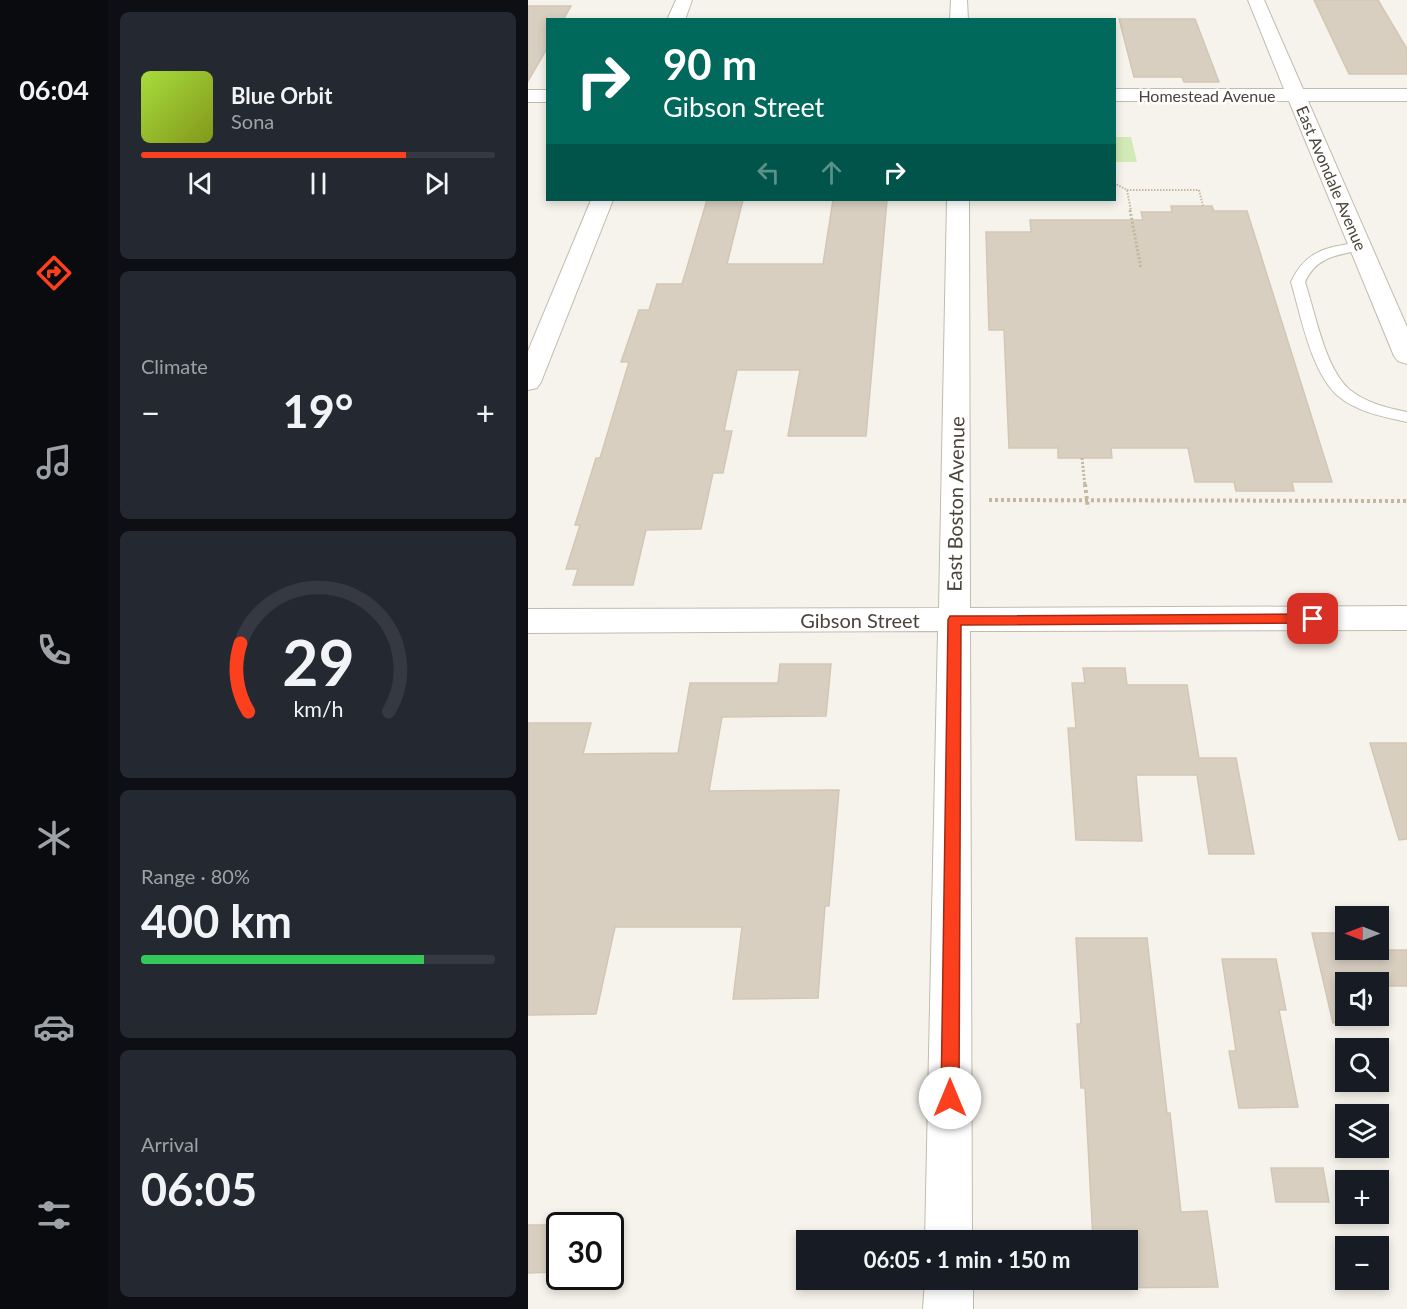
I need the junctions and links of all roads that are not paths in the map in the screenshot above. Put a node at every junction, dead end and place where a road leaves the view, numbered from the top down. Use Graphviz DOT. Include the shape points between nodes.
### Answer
graph roads {
  1 [pos="684,0"];
  2 [pos="959,0"];
  3 [pos="1257,0"];
  4 [pos="677,18"];
  5 [pos="959,18"];
  6 [pos="1116,95"];
  7 [pos="1297,95"];
  8 [pos="1407,95"];
  9 [pos="528,96"];
  10 [pos="546,96"];
  11 [pos="602,201"];
  12 [pos="958,201"];
  13 [pos="1361,246"];
  14 [pos="1407,356"];
  15 [pos="528,382"];
  16 [pos="1407,417"];
  17 [pos="1407,618"];
  18 [pos="954,620"];
  19 [pos="528,621"];
  20 [pos="949,1230"];
  21 [pos="949,1290"];
  22 [pos="948,1309"];
  1 -- 4 [label="street"];
  2 -- 5 [label="street"];
  3 -- 7 [label="street, East Avondale Avenue"];
  6 -- 7 [label="street, Homestead Avenue"];
  7 -- 8 [label="street, Homestead Avenue"];
  7 -- 13 [label="street, East Avondale Avenue"];
  9 -- 10 [label="street"];
  11 -- 15 [label="street"];
  12 -- 18 [label="street, East Boston Avenue"];
  13 -- 14 [label="street, East Avondale Avenue"];
  13 -- 16 [label="lane" via="1313,259 1302,269 1298,282 1329,375 1343,392 1367,406"];
  17 -- 18 [label="street, Gibson Street"];
  18 -- 19 [label="street, Gibson Street"];
  18 -- 20 [label="street, East Boston Avenue"];
  21 -- 22 [label="street"];
}
